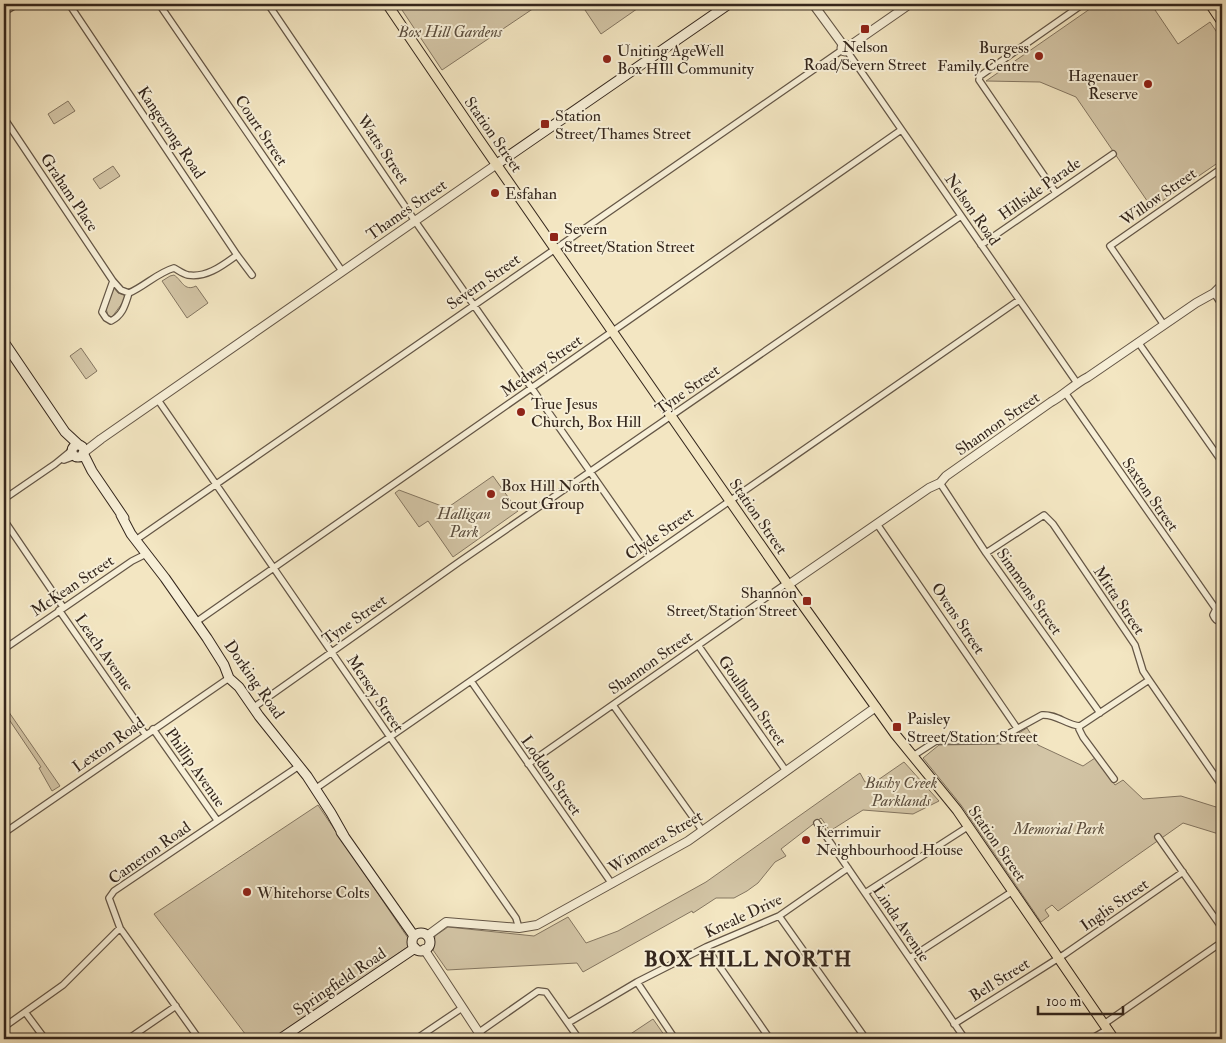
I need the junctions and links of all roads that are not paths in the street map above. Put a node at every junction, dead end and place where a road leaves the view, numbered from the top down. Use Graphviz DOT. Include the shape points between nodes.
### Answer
graph roads {
  1 [pos="17,4"];
  2 [pos="69,4"];
  3 [pos="159,4"];
  4 [pos="268,4"];
  5 [pos="387,4"];
  6 [pos="729,4"];
  7 [pos="813,4"];
  8 [pos="910,4"];
  9 [pos="1084,4"];
  10 [pos="1210,4"];
  11 [pos="1219,11"];
  12 [pos="4,12"];
  13 [pos="1222,22"];
  14 [pos="845,48"];
  15 [pos="4,118"];
  16 [pos="901,130"];
  17 [pos="1113,154"];
  18 [pos="497,164"];
  19 [pos="1222,168"];
  20 [pos="1056,193"];
  21 [pos="961,216"];
  22 [pos="415,220"];
  23 [pos="981,245"];
  24 [pos="555,248"];
  25 [pos="237,255"];
  26 [pos="342,271"];
  27 [pos="252,275"];
  28 [pos="113,281"];
  29 [pos="1222,286"];
  30 [pos="129,293"];
  31 [pos="1214,293"];
  32 [pos="1020,300"];
  33 [pos="474,304"];
  34 [pos="1222,305"];
  35 [pos="1164,325"];
  36 [pos="613,332"];
  37 [pos="4,342"];
  38 [pos="1138,342"];
  39 [pos="1077,383"];
  40 [pos="532,388"];
  41 [pos="1066,394"];
  42 [pos="158,400"];
  43 [pos="671,417"];
  44 [pos="78,451"];
  45 [pos="1222,462"];
  46 [pos="590,472"];
  47 [pos="940,483"];
  48 [pos="216,484"];
  49 [pos="4,499"];
  50 [pos="730,500"];
  51 [pos="122,515"];
  52 [pos="4,520"];
  53 [pos="878,524"];
  54 [pos="140,536"];
  55 [pos="144,552"];
  56 [pos="986,553"];
  57 [pos="649,556"];
  58 [pos="274,568"];
  59 [pos="165,578"];
  60 [pos="788,584"];
  61 [pos="61,609"];
  62 [pos="1219,609"];
  63 [pos="1222,621"];
  64 [pos="196,622"];
  65 [pos="207,638"];
  66 [pos="1222,639"];
  67 [pos="698,645"];
  68 [pos="4,649"];
  69 [pos="332,652"];
  70 [pos="229,678"];
  71 [pos="1148,680"];
  72 [pos="471,681"];
  73 [pos="257,704"];
  74 [pos="614,705"];
  75 [pos="876,707"];
  76 [pos="1100,713"];
  77 [pos="1080,726"];
  78 [pos="1017,728"];
  79 [pos="153,729"];
  80 [pos="145,734"];
  81 [pos="390,737"];
  82 [pos="277,739"];
  83 [pos="913,756"];
  84 [pos="528,764"];
  85 [pos="297,767"];
  86 [pos="786,771"];
  87 [pos="1114,779"];
  88 [pos="1222,786"];
  89 [pos="315,789"];
  90 [pos="328,813"];
  91 [pos="217,820"];
  92 [pos="817,823"];
  93 [pos="969,826"];
  94 [pos="702,830"];
  95 [pos="4,833"];
  96 [pos="1158,837"];
  97 [pos="848,868"];
  98 [pos="1183,872"];
  99 [pos="612,884"];
  100 [pos="1013,891"];
  101 [pos="865,893"];
  102 [pos="779,916"];
  103 [pos="120,928"];
  104 [pos="519,928"];
  105 [pos="1222,928"];
  106 [pos="414,936"];
  107 [pos="427,936"];
  108 [pos="1222,942"];
  109 [pos="706,947"];
  110 [pos="419,949"];
  111 [pos="910,958"];
  112 [pos="1059,958"];
  113 [pos="636,982"];
  114 [pos="176,1006"];
  115 [pos="462,1008"];
  116 [pos="25,1012"];
  117 [pos="568,1024"];
  118 [pos="954,1024"];
  119 [pos="4,1027"];
  120 [pos="1106,1027"];
  121 [pos="480,1036"];
  122 [pos="45,1039"];
  123 [pos="128,1039"];
  124 [pos="199,1039"];
  125 [pos="280,1039"];
  126 [pos="416,1039"];
  127 [pos="579,1039"];
  128 [pos="675,1039"];
  129 [pos="770,1039"];
  130 [pos="866,1039"];
  131 [pos="965,1039"];
  132 [pos="1091,1039"];
  133 [pos="1114,1039"];
  1 -- 12 [label="street"];
  2 -- 25 [label="street, Kangerong Road"];
  3 -- 26 [label="street, Court Street"];
  4 -- 22 [label="street, Watts Street"];
  5 -- 18 [label="main road, Station Street"];
  6 -- 18 [label="main road, Thames Street"];
  7 -- 14 [label="street, Nelson Road"];
  8 -- 14 [label="street, Severn Street"];
  9 -- 20 [label="street" via="980,76 979,80"];
  10 -- 11 [label="main road"];
  11 -- 13 [label="main road"];
  14 -- 16 [label="street, Nelson Road"];
  14 -- 24 [label="street, Severn Street"];
  15 -- 28 [label="street, Graham Place"];
  16 -- 21 [label="street, Nelson Road"];
  16 -- 36 [label="street, Medway Street"];
  17 -- 20 [label="street, Hillside Parade"];
  18 -- 22 [label="street, Thames Street"];
  18 -- 24 [label="main road, Station Street"];
  19 -- 35 [label="street, Willow Street" via="1110,246"];
  20 -- 23 [label="street, Hillside Parade"];
  21 -- 23 [label="street, Nelson Road"];
  21 -- 43 [label="street, Tyne Street"];
  22 -- 26 [label="street, Thames Street"];
  22 -- 33 [label="street, Watts Street"];
  23 -- 32 [label="street, Nelson Road"];
  24 -- 33 [label="street, Severn Street"];
  24 -- 36 [label="main road, Station Street"];
  25 -- 27 [label="street, Kangerong Road"];
  25 -- 30 [label="street" via="214,271 201,275 189,275 174,268 166,270"];
  26 -- 42 [label="street, Thames Street"];
  28 -- 30 [label="street, Graham Place"];
  28 -- 30 [label="street" via="102,312 106,318 111,321 118,318"];
  29 -- 31 [label="street, Shannon Street"];
  31 -- 34 [label="street"];
  31 -- 35 [label="street, Shannon Street"];
  32 -- 39 [label="street, Nelson Road"];
  32 -- 50 [label="street, Clyde Street"];
  33 -- 40 [label="street, Watts Street"];
  33 -- 48 [label="street, Severn Street"];
  35 -- 38 [label="street, Shannon Street"];
  36 -- 40 [label="street, Medway Street"];
  36 -- 43 [label="main road, Station Street"];
  37 -- 44 [label="main road, Dorking Road"];
  38 -- 39 [label="street, Shannon Street"];
  38 -- 45 [label="street"];
  39 -- 41 [label="street, Shannon Street"];
  40 -- 46 [label="street, Watts Street"];
  40 -- 58 [label="street, Medway Street"];
  41 -- 47 [label="street, Shannon Street"];
  41 -- 62 [label="street, Saxton Street"];
  42 -- 44 [label="street, Thames Street"];
  42 -- 48 [label="street, Mersey Street"];
  43 -- 46 [label="street, Tyne Street"];
  43 -- 50 [label="main road, Station Street"];
  44 -- 49 [label="street"];
  44 -- 51 [label="main road, Dorking Road"];
  46 -- 57 [label="street, Watts Street"];
  46 -- 69 [label="street, Tyne Street"];
  47 -- 53 [label="street, Shannon Street"];
  47 -- 56 [label="street, Simmons Street"];
  48 -- 54 [label="street, Severn Street"];
  48 -- 58 [label="street, Mersey Street"];
  50 -- 57 [label="street, Clyde Street"];
  50 -- 60 [label="main road, Station Street"];
  51 -- 54 [label="main road, Dorking Road"];
  51 -- 55 [label="main road, Dorking Road"];
  52 -- 61 [label="street, Leach Avenue"];
  53 -- 60 [label="street, Shannon Street"];
  53 -- 78 [label="street, Ovens Street"];
  54 -- 59 [label="main road, Dorking Road"];
  55 -- 59 [label="main road, Dorking Road"];
  55 -- 61 [label="street, McKean Street"];
  56 -- 71 [label="street, Mitta Street" via="1044,515 1135,645"];
  56 -- 76 [label="street, Simmons Street"];
  57 -- 72 [label="street, Clyde Street"];
  58 -- 64 [label="street, Medway Street"];
  58 -- 69 [label="street, Mersey Street"];
  59 -- 64 [label="main road, Dorking Road"];
  60 -- 67 [label="street, Shannon Street"];
  60 -- 75 [label="main road, Station Street"];
  61 -- 68 [label="street, McKean Street"];
  61 -- 80 [label="street, Leach Avenue"];
  62 -- 63 [label="street, Saxton Street" via="1213,615"];
  63 -- 66 [label="street"];
  64 -- 65 [label="main road, Dorking Road"];
  65 -- 70 [label="main road, Dorking Road"];
  65 -- 73 [label="main road, Dorking Road"];
  67 -- 74 [label="street, Shannon Street"];
  67 -- 86 [label="street, Goulburn Street"];
  69 -- 73 [label="street, Tyne Street"];
  69 -- 81 [label="street, Mersey Street"];
  70 -- 79 [label="street, Lexton Road"];
  70 -- 82 [label="main road, Dorking Road"];
  71 -- 76 [label="street"];
  71 -- 88 [label="street, Mitta Street"];
  72 -- 81 [label="street, Clyde Street"];
  72 -- 84 [label="street, Loddon Street"];
  73 -- 82 [label="main road, Dorking Road"];
  74 -- 84 [label="street, Shannon Street"];
  74 -- 94 [label="street"];
  75 -- 83 [label="main road, Station Street"];
  75 -- 86 [label="street, Wimmera Street"];
  76 -- 77 [label="street"];
  77 -- 78 [label="street" via="1073,726 1050,714"];
  77 -- 87 [label="street" via="1083,737"];
  78 -- 83 [label="street" via="997,740 936,741"];
  79 -- 80 [label="street, Lexton Road"];
  79 -- 91 [label="street, Phillip Avenue"];
  80 -- 95 [label="street, Lexton Road"];
  81 -- 89 [label="street, Clyde Street"];
  81 -- 104 [label="street, Mersey Street" via="516,918"];
  82 -- 85 [label="main road, Dorking Road"];
  83 -- 93 [label="main road, Station Street"];
  84 -- 99 [label="street, Loddon Street"];
  85 -- 89 [label="main road, Dorking Road"];
  85 -- 90 [label="main road, Dorking Road" via="301,778"];
  85 -- 91 [label="street, Cameron Road"];
  86 -- 94 [label="street, Wimmera Street"];
  89 -- 90 [label="main road, Dorking Road"];
  90 -- 106 [label="main road, Dorking Road"];
  91 -- 103 [label="street, Cameron Road" via="114,891 109,898"];
  92 -- 97 [label="street, Linda Avenue"];
  93 -- 100 [label="main road, Station Street"];
  93 -- 101 [label="street"];
  94 -- 99 [label="street, Wimmera Street"];
  96 -- 98 [label="street"];
  97 -- 101 [label="street, Linda Avenue"];
  97 -- 102 [label="street, Kneale Drive"];
  98 -- 105 [label="street"];
  98 -- 112 [label="street, Inglis Street"];
  99 -- 104 [label="street, Wimmera Street" via="537,925"];
  100 -- 111 [label="street"];
  100 -- 112 [label="main road, Station Street"];
  101 -- 111 [label="street, Linda Avenue"];
  102 -- 109 [label="street, Kneale Drive"];
  102 -- 130 [label="street"];
  103 -- 114 [label="street, Cameron Road"];
  103 -- 116 [label="street" via="63,985"];
  104 -- 107 [label="street, Wimmera Street" via="446,922"];
  106 -- 107 [label="main road" via="422,933"];
  106 -- 110 [label="main road" via="412,941"];
  107 -- 110 [label="main road" via="427,948"];
  108 -- 120 [label="street"];
  109 -- 113 [label="street, Kneale Drive"];
  109 -- 129 [label="street"];
  110 -- 115 [label="street"];
  110 -- 125 [label="main road, Springfield Road"];
  111 -- 118 [label="street, Linda Avenue"];
  112 -- 118 [label="street, Bell Street"];
  112 -- 120 [label="main road, Station Street"];
  113 -- 117 [label="street, Kneale Drive"];
  113 -- 128 [label="street"];
  114 -- 123 [label="street"];
  114 -- 124 [label="street, Cameron Road"];
  115 -- 121 [label="street"];
  115 -- 126 [label="street"];
  116 -- 119 [label="street"];
  116 -- 122 [label="street"];
  117 -- 121 [label="street" via="546,992 538,991"];
  117 -- 127 [label="street"];
  118 -- 131 [label="street, Linda Avenue"];
  120 -- 132 [label="street"];
  120 -- 133 [label="main road, Station Street"];
}
